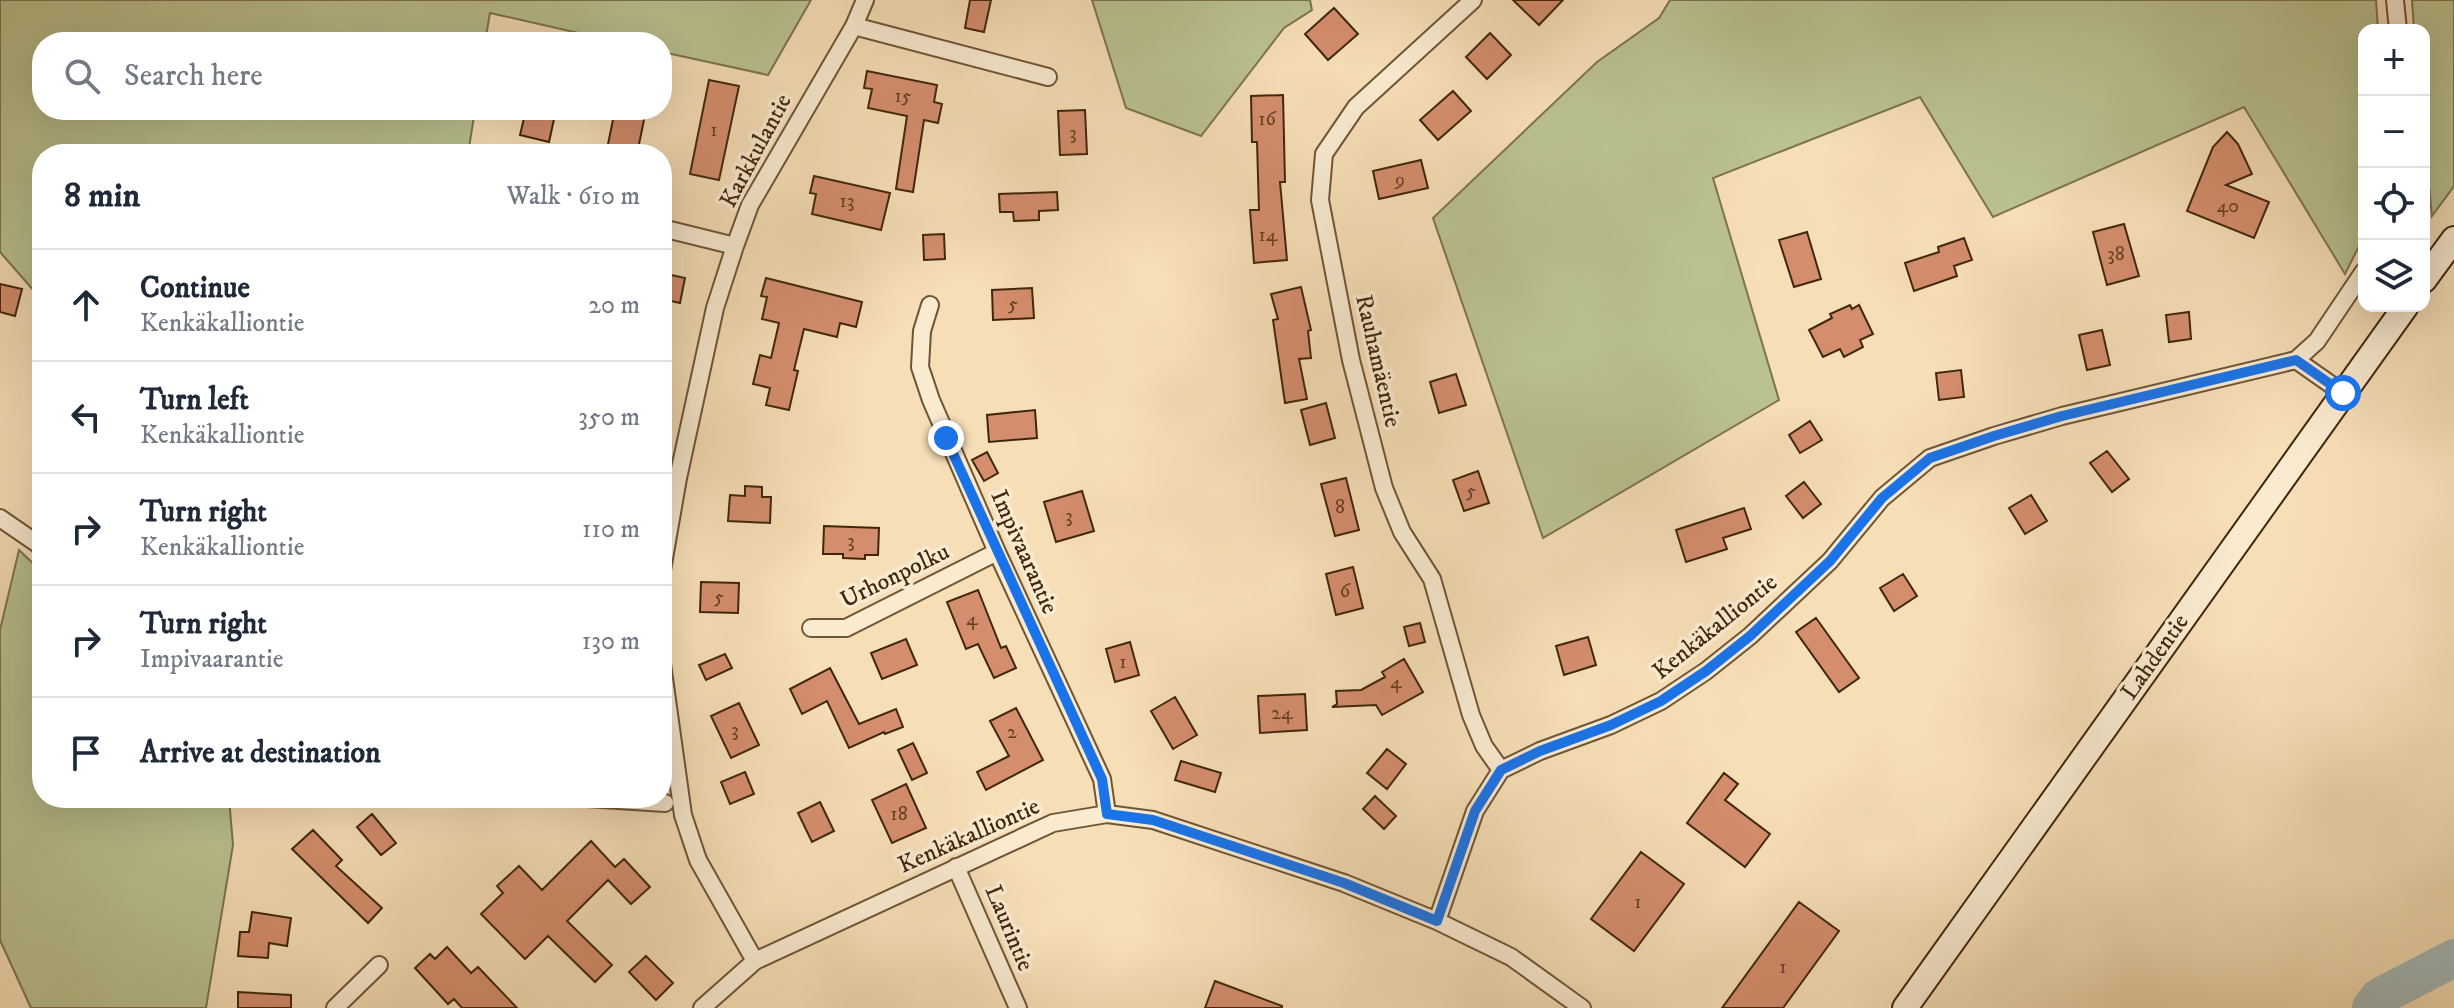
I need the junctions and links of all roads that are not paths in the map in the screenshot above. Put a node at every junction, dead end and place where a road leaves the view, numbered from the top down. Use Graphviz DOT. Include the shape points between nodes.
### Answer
graph roads {
  1 [pos="865,0"];
  2 [pos="1473,0"];
  3 [pos="2395,0"];
  4 [pos="2397,24"];
  5 [pos="854,26"];
  6 [pos="1048,77"];
  7 [pos="672,230"];
  8 [pos="2454,239"];
  9 [pos="735,246"];
  10 [pos="2430,272"];
  11 [pos="2358,280"];
  12 [pos="930,305"];
  13 [pos="2402,312"];
  14 [pos="2296,360"];
  15 [pos="2343,393"];
  16 [pos="672,469"];
  17 [pos="0,518"];
  18 [pos="32,540"];
  19 [pos="997,552"];
  20 [pos="811,628"];
  21 [pos="672,736"];
  22 [pos="1501,770"];
  23 [pos="1107,814"];
  24 [pos="956,867"];
  25 [pos="1437,921"];
  26 [pos="755,961"];
  27 [pos="379,965"];
  28 [pos="335,1008"];
  29 [pos="702,1008"];
  30 [pos="1018,1008"];
  31 [pos="1582,1008"];
  32 [pos="1905,1008"];
  1 -- 5 [label="street, Karkkulantie"];
  2 -- 22 [label="street, Rauhamäentie" via="1356,107 1324,154 1320,200 1351,360 1384,488 1402,532 1432,579 1471,715"];
  3 -- 4 [label="street"];
  5 -- 6 [label="street"];
  5 -- 9 [label="street, Karkkulantie" via="750,205"];
  7 -- 9 [label="street"];
  8 -- 10 [label="main road"];
  9 -- 16 [label="street, Karkkulantie"];
  11 -- 14 [label="street" via="2317,341"];
  12 -- 19 [label="street, Impivaarantie" via="920,367"];
  13 -- 15 [label="main road, Lahdentie"];
  14 -- 15 [label="street"];
  14 -- 22 [label="street, Kenkäkalliontie" via="2062,416 1930,458 1882,498 1830,561 1706,671 1661,701"];
  15 -- 32 [label="main road, Lahdentie"];
  17 -- 18 [label="street"];
  19 -- 20 [label="street, Urhonpolku" via="846,628"];
  19 -- 23 [label="street, Impivaarantie" via="1102,779"];
  21 -- 26 [label="street" via="683,815 698,860"];
  22 -- 25 [label="street" via="1475,811"];
  23 -- 24 [label="street, Kenkäkalliontie" via="1053,823"];
  23 -- 25 [label="street, Kenkäkalliontie" via="1153,820 1344,883"];
  24 -- 26 [label="street, Kenkäkalliontie"];
  24 -- 30 [label="street, Laurintie"];
  25 -- 31 [label="street, Kenkäkalliontie" via="1511,957"];
  26 -- 29 [label="street, Kenkäkalliontie"];
  27 -- 28 [label="street"];
}
